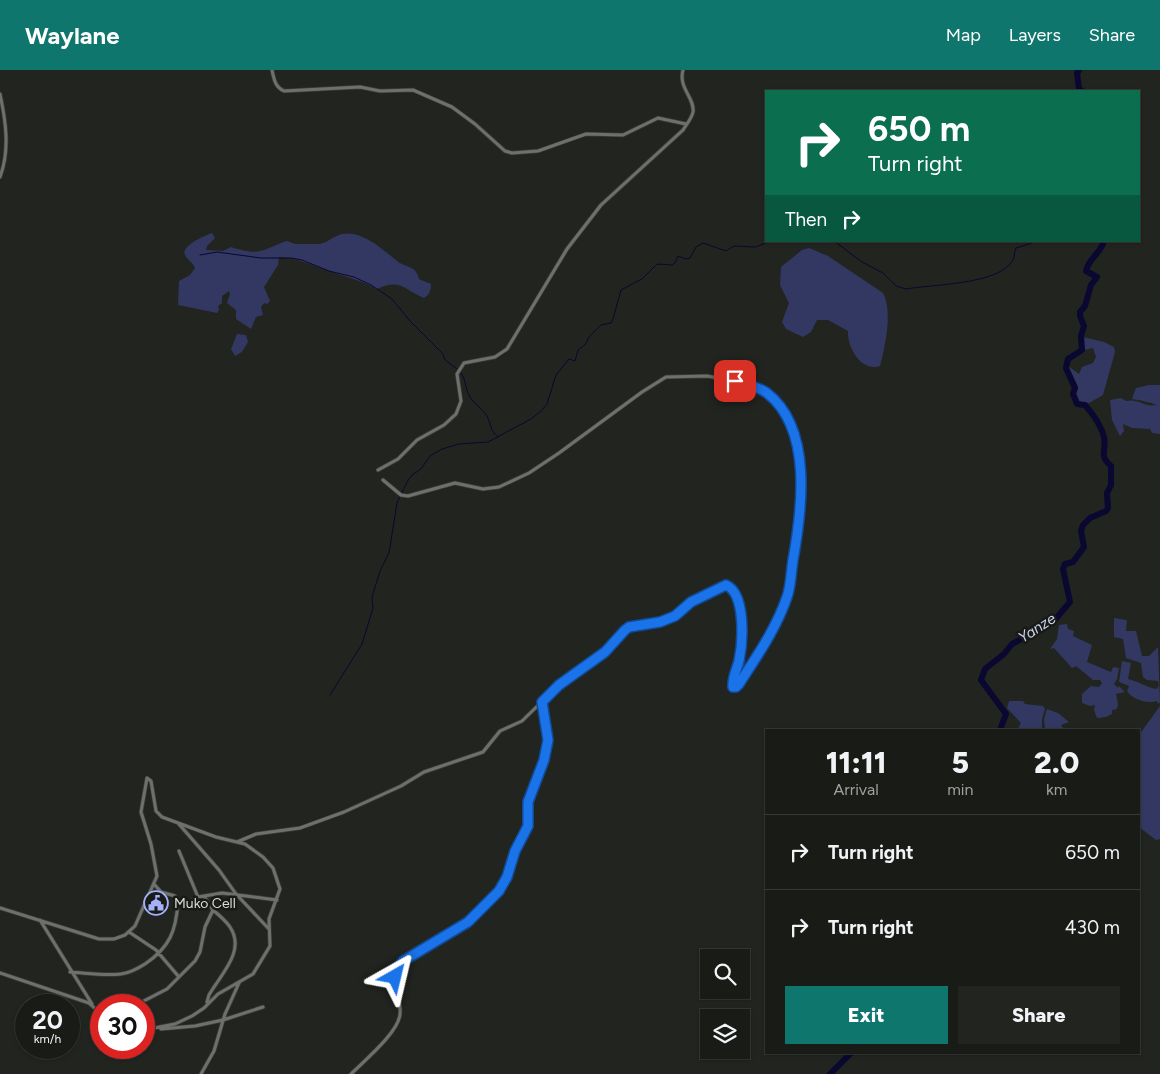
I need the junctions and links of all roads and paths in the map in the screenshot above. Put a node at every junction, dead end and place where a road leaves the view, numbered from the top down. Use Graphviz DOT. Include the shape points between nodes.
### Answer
graph roads {
  1 [pos="272,70"];
  2 [pos="683,70"];
  3 [pos="0,94"];
  4 [pos="687,124"];
  5 [pos="0,177"];
  6 [pos="378,470"];
  7 [pos="383,480"];
  8 [pos="542,702"];
  9 [pos="178,822"];
  10 [pos="237,842"];
  11 [pos="179,852"];
  12 [pos="154,884"];
  13 [pos="236,894"];
  14 [pos="204,896"];
  15 [pos="198,897"];
  16 [pos="277,900"];
  17 [pos="178,902"];
  18 [pos="0,908"];
  19 [pos="214,910"];
  20 [pos="40,920"];
  21 [pos="269,929"];
  22 [pos="129,932"];
  23 [pos="159,954"];
  24 [pos="70,972"];
  25 [pos="0,973"];
  26 [pos="180,977"];
  27 [pos="240,983"];
  28 [pos="155,995"];
  29 [pos="90,1000"];
  30 [pos="207,1003"];
  31 [pos="90,1005"];
  32 [pos="263,1007"];
  33 [pos="223,1020"];
  34 [pos="155,1029"];
  35 [pos="201,1074"];
  36 [pos="352,1074"];
  1 -- 4 [label="street" via="274,82 284,91 360,87 421,93 459,112 507,152 538,151 586,134 623,135 658,118"];
  2 -- 4 [label="street" via="682,80 693,110"];
  3 -- 5 [label="street" via="7,142"];
  4 -- 6 [label="street" via="601,205 567,249 507,349 495,357 464,363 457,374 461,400 456,414 418,440 398,459"];
  7 -- 8 [label="street" via="401,495 408,496 455,483 483,489 499,487 529,473 666,377 707,376 748,385 767,393 786,416 794,431 800,486 800,519 788,595 765,644 739,684 735,688 732,685 740,659 741,612 737,596 726,585 691,602 675,616 629,627 605,652 559,685"];
  8 -- 10 [label="street" via="522,721 500,731 483,752 424,772 344,812 300,828 256,834"];
  8 -- 36 [label="street" via="548,740 528,802 528,826 515,851 507,877 499,891 468,922 403,961 395,977 400,1001 398,1023"];
  9 -- 10 [label="street"];
  9 -- 12 [label="street" via="162,817 156,811 153,785 146,779 141,812 152,844 157,872"];
  9 -- 13 [label="street"];
  10 -- 16 [label="street" via="256,852 273,868 280,889"];
  11 -- 15 [label="street"];
  12 -- 17 [label="street" via="161,892 175,896"];
  12 -- 22 [label="street" via="138,922"];
  13 -- 14 [label="street"];
  13 -- 16 [label="street"];
  13 -- 21 [label="street"];
  14 -- 15 [label="street"];
  14 -- 19 [label="street"];
  15 -- 17 [label="street" via="186,905"];
  16 -- 21 [label="street" via="269,919"];
  17 -- 23 [label="street" via="174,929"];
  18 -- 20 [label="street"];
  19 -- 26 [label="street" via="205,927 200,952"];
  19 -- 30 [label="street" via="230,927 236,946"];
  20 -- 22 [label="street" via="99,939 114,939"];
  20 -- 24 [label="street"];
  21 -- 27 [label="street" via="270,946 262,962"];
  22 -- 23 [label="street"];
  23 -- 24 [label="street" via="135,971 122,974"];
  23 -- 26 [label="street"];
  24 -- 29 [label="street"];
  25 -- 31 [label="street"];
  26 -- 28 [label="street"];
  27 -- 30 [label="street"];
  27 -- 33 [label="street"];
  30 -- 34 [label="street" via="192,1016"];
  32 -- 33 [label="street"];
  33 -- 34 [label="street"];
  33 -- 35 [label="street" via="214,1051"];
}
